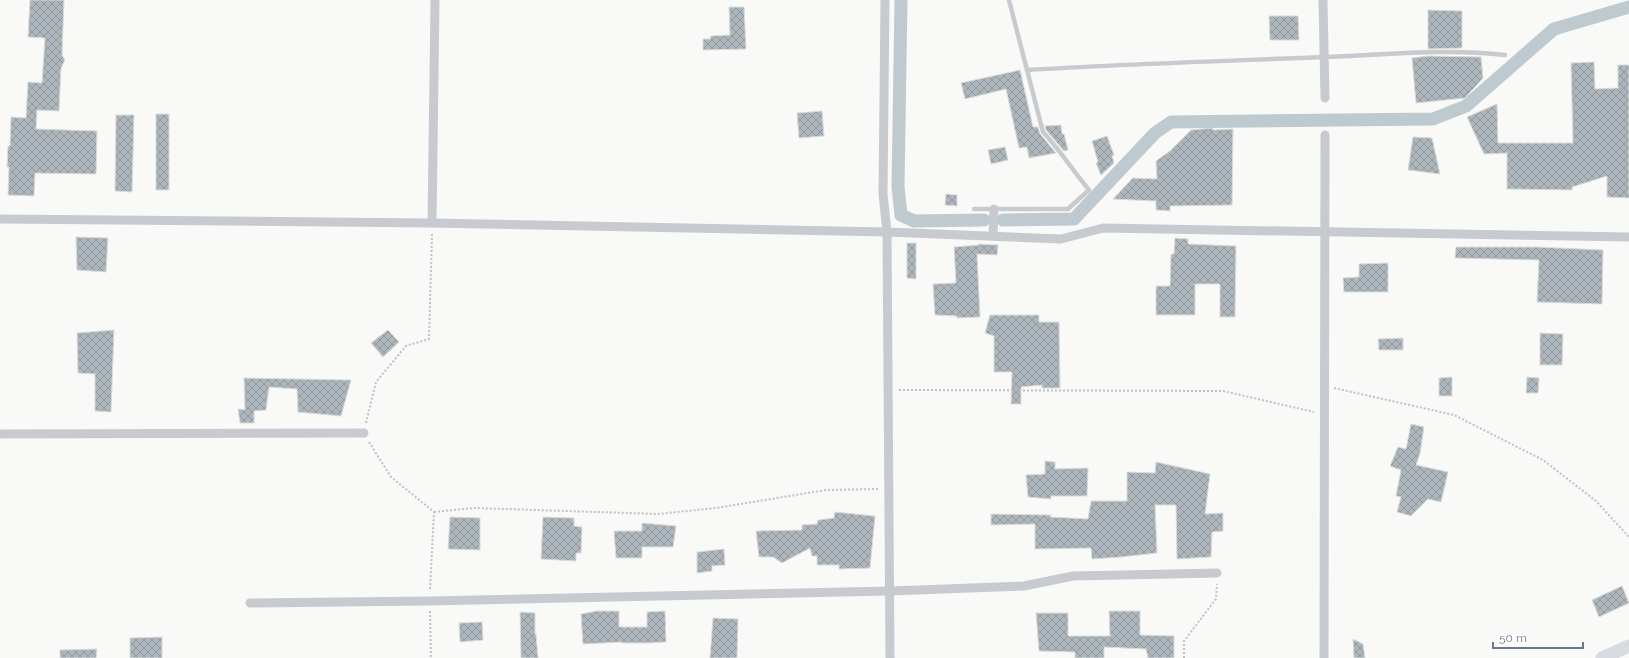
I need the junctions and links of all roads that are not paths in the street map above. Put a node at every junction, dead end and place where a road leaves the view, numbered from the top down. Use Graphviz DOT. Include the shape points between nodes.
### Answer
graph roads {
  1 [pos="435,0"];
  2 [pos="885,0"];
  3 [pos="1009,0"];
  4 [pos="1323,0"];
  5 [pos="1505,56"];
  6 [pos="1324,57"];
  7 [pos="1027,70"];
  8 [pos="1324,98"];
  9 [pos="1325,135"];
  10 [pos="974,209"];
  11 [pos="994,209"];
  12 [pos="0,219"];
  13 [pos="432,223"];
  14 [pos="887,232"];
  15 [pos="1325,232"];
  16 [pos="993,236"];
  17 [pos="1629,237"];
  18 [pos="364,433"];
  19 [pos="0,434"];
  20 [pos="1217,573"];
  21 [pos="890,590"];
  22 [pos="250,603"];
  23 [pos="1629,646"];
  24 [pos="890,658"];
  25 [pos="1324,658"];
  26 [pos="1602,658"];
  1 -- 13 [label="street"];
  2 -- 14 [label="street" via="883,194"];
  3 -- 7 [label="lane"];
  4 -- 6 [label="street"];
  5 -- 6 [label="lane" via="1428,52"];
  6 -- 7 [label="lane"];
  6 -- 8 [label="street"];
  7 -- 11 [label="lane" via="1043,132 1089,190 1068,209"];
  9 -- 15 [label="street"];
  10 -- 11 [label="lane"];
  11 -- 16 [label="street"];
  12 -- 13 [label="street"];
  13 -- 14 [label="street"];
  14 -- 16 [label="street"];
  14 -- 21 [label="street"];
  15 -- 16 [label="street" via="1103,228 1061,239"];
  15 -- 17 [label="street"];
  15 -- 25 [label="street"];
  18 -- 19 [label="street"];
  20 -- 21 [label="street" via="1073,576 1024,586"];
  21 -- 22 [label="street"];
  21 -- 24 [label="street"];
  23 -- 26 [label="main road"];
}
